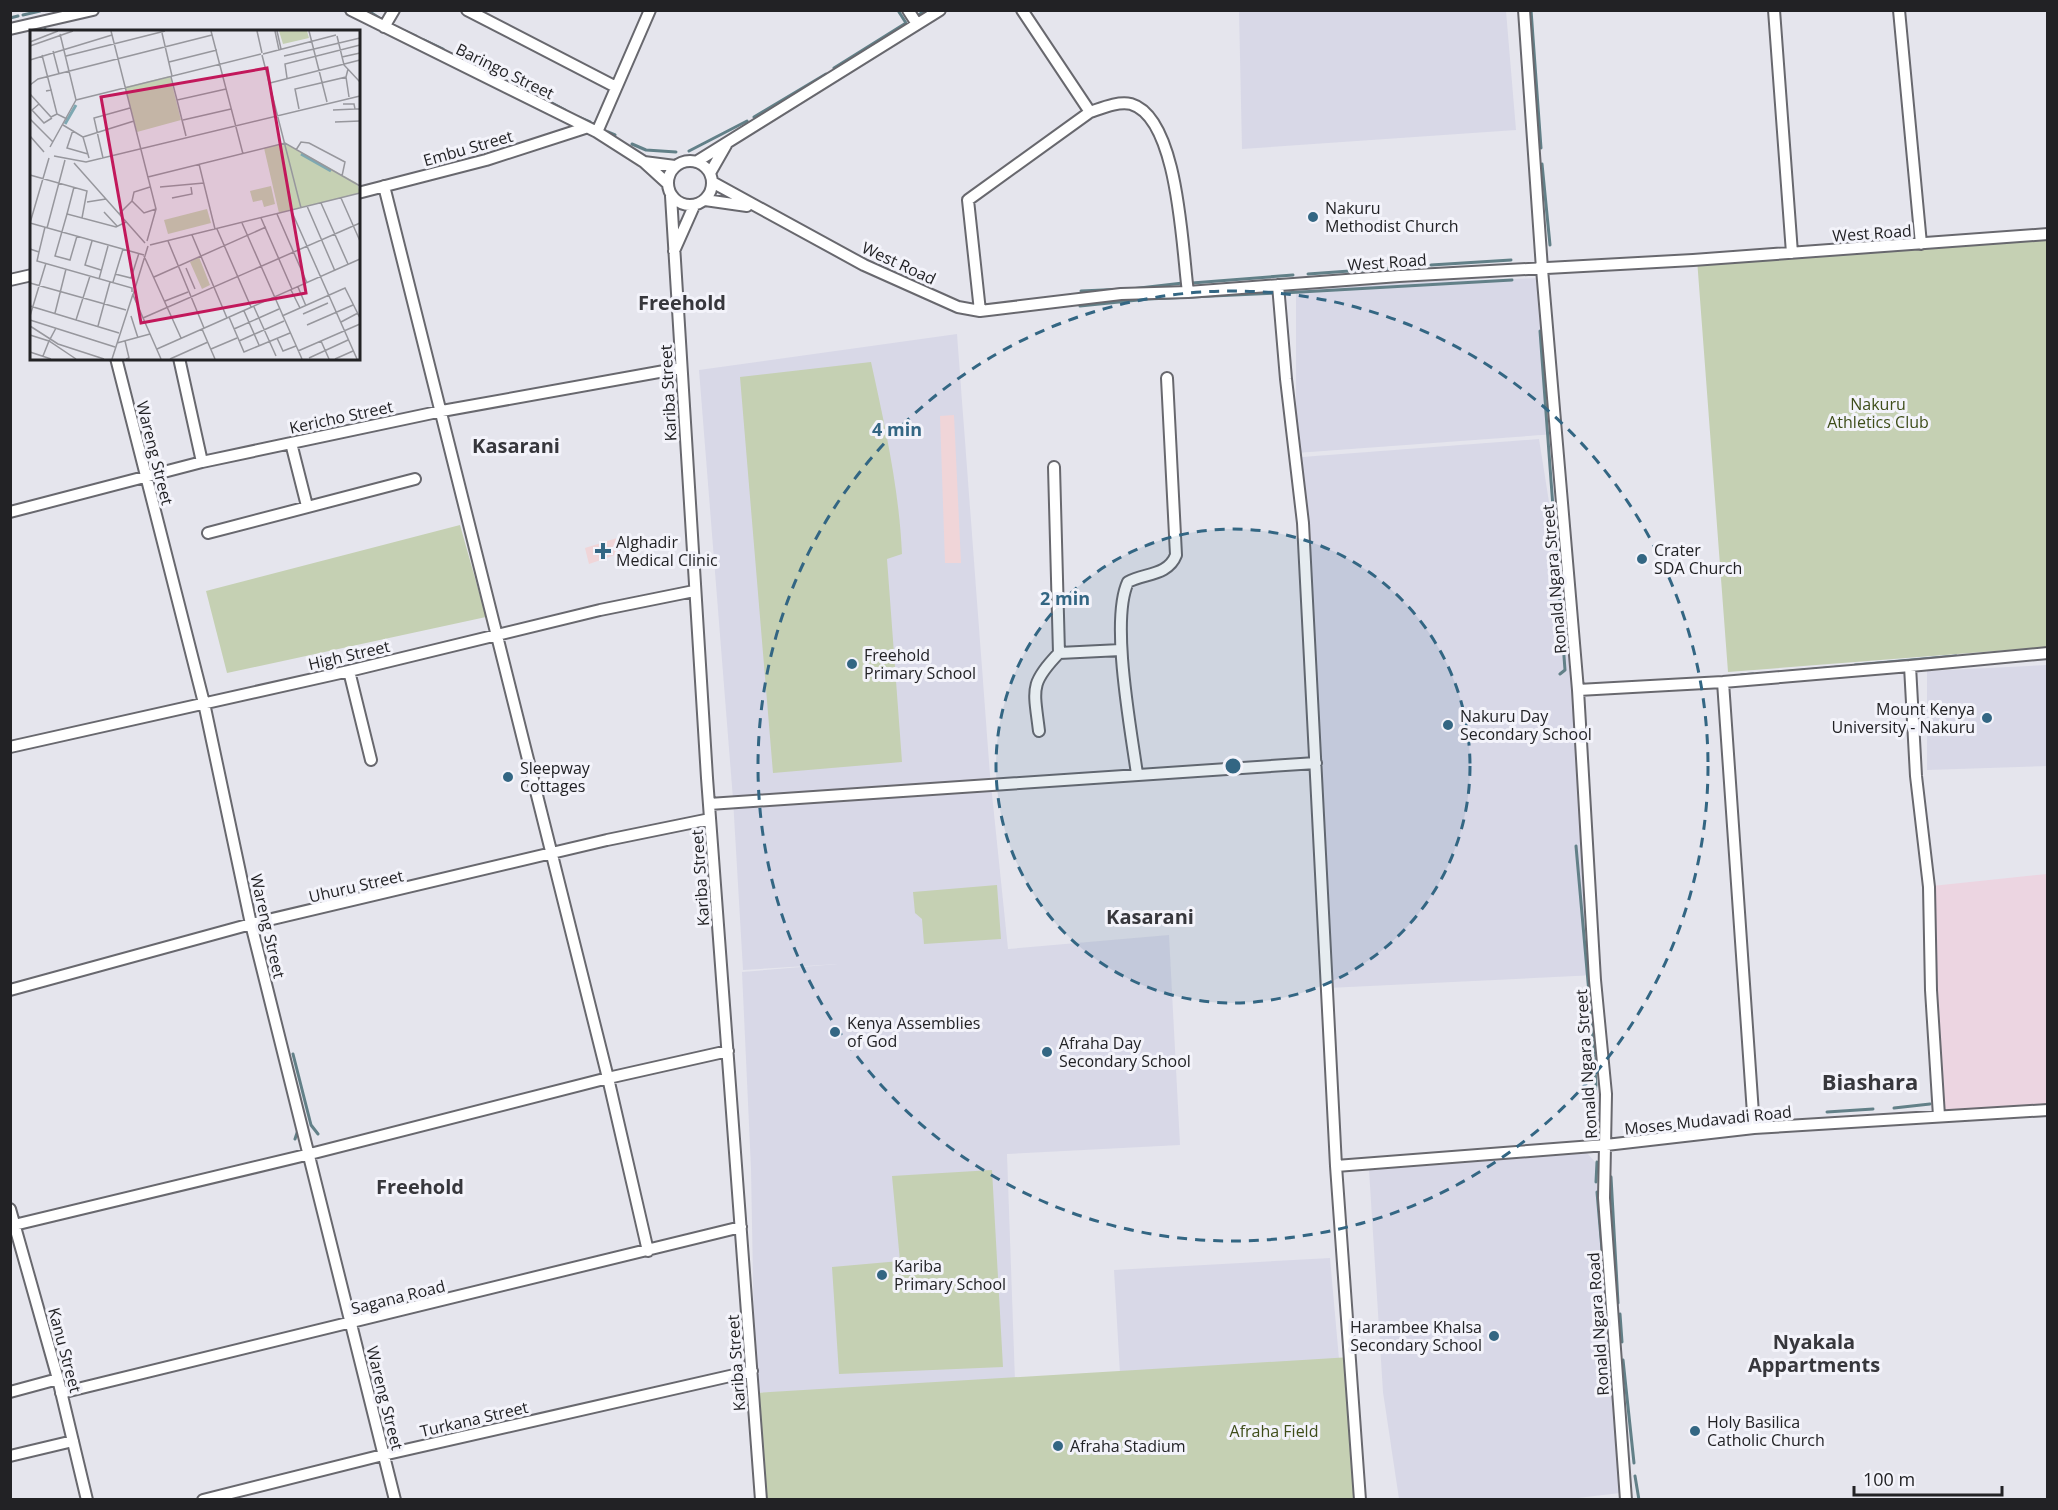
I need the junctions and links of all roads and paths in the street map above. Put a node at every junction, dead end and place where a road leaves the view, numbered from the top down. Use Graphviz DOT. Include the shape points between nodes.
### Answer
graph roads {
  1 [pos="93,10"];
  2 [pos="351,10"];
  3 [pos="394,10"];
  4 [pos="467,10"];
  5 [pos="650,10"];
  6 [pos="908,10"];
  7 [pos="940,10"];
  8 [pos="1022,10"];
  9 [pos="1524,10"];
  10 [pos="1774,10"];
  11 [pos="1899,10"];
  12 [pos="917,24"];
  13 [pos="37,27"];
  14 [pos="384,27"];
  15 [pos="10,29"];
  16 [pos="616,87"];
  17 [pos="1090,112"];
  18 [pos="585,128"];
  19 [pos="597,132"];
  20 [pos="727,142"];
  21 [pos="644,162"];
  22 [pos="696,162"];
  23 [pos="675,166"];
  24 [pos="711,177"];
  25 [pos="667,183"];
  26 [pos="384,186"];
  27 [pos="360,192"];
  28 [pos="671,196"];
  29 [pos="705,200"];
  30 [pos="694,206"];
  31 [pos="753,206"];
  32 [pos="2048,234"];
  33 [pos="1921,244"];
  34 [pos="1792,253"];
  35 [pos="673,255"];
  36 [pos="1542,269"];
  37 [pos="30,275"];
  38 [pos="10,280"];
  39 [pos="1278,285"];
  40 [pos="1188,292"];
  41 [pos="980,311"];
  42 [pos="116,360"];
  43 [pos="179,360"];
  44 [pos="681,368"];
  45 [pos="1167,378"];
  46 [pos="442,411"];
  47 [pos="291,443"];
  48 [pos="202,462"];
  49 [pos="1054,467"];
  50 [pos="145,477"];
  51 [pos="415,479"];
  52 [pos="307,506"];
  53 [pos="10,512"];
  54 [pos="208,533"];
  55 [pos="694,591"];
  56 [pos="495,634"];
  57 [pos="1121,650"];
  58 [pos="1059,653"];
  59 [pos="2048,653"];
  60 [pos="1910,666"];
  61 [pos="348,671"];
  62 [pos="1723,682"];
  63 [pos="1578,690"];
  64 [pos="204,703"];
  65 [pos="1039,731"];
  66 [pos="10,747"];
  67 [pos="371,760"];
  68 [pos="1316,763"];
  69 [pos="1137,774"];
  70 [pos="709,804"];
  71 [pos="710,819"];
  72 [pos="551,854"];
  73 [pos="251,924"];
  74 [pos="10,990"];
  75 [pos="728,1051"];
  76 [pos="608,1078"];
  77 [pos="2048,1110"];
  78 [pos="1940,1116"];
  79 [pos="1754,1128"];
  80 [pos="1606,1145"];
  81 [pos="310,1154"];
  82 [pos="1336,1166"];
  83 [pos="10,1209"];
  84 [pos="12,1225"];
  85 [pos="741,1227"];
  86 [pos="648,1251"];
  87 [pos="352,1324"];
  88 [pos="752,1371"];
  89 [pos="58,1379"];
  90 [pos="10,1392"];
  91 [pos="61,1393"];
  92 [pos="73,1441"];
  93 [pos="383,1455"];
  94 [pos="10,1456"];
  95 [pos="87,1500"];
  96 [pos="203,1500"];
  97 [pos="395,1500"];
  98 [pos="761,1500"];
  99 [pos="1360,1500"];
  100 [pos="1626,1500"];
  1 -- 13 [label="street"];
  2 -- 14 [label="street, Baringo Street"];
  3 -- 14 [label="street"];
  4 -- 16 [label="street"];
  5 -- 16 [label="street"];
  6 -- 12 [label="street"];
  7 -- 12 [label="street"];
  8 -- 17 [label="street"];
  9 -- 36 [label="street, Ronald Ngara Street"];
  10 -- 34 [label="street"];
  11 -- 33 [label="street"];
  12 -- 20 [label="street"];
  13 -- 15 [label="street"];
  14 -- 18 [label="street, Baringo Street"];
  16 -- 19 [label="street"];
  17 -- 40 [label="street" via="1130,104 1149,117 1164,139 1177,202"];
  17 -- 41 [label="street" via="968,200"];
  18 -- 19 [label="street, Baringo Street"];
  18 -- 26 [label="street, Embu Street" via="486,160"];
  19 -- 21 [label="street, Baringo Street"];
  20 -- 22 [label="street"];
  20 -- 24 [label="street"];
  21 -- 23 [label="street, Baringo Street"];
  21 -- 25 [label="street, Baringo Street"];
  22 -- 23 [label="street" via="685,161"];
  22 -- 24 [label="street"];
  23 -- 25 [label="street"];
  24 -- 29 [label="street" via="711,192"];
  24 -- 31 [label="street, West Road"];
  25 -- 28 [label="street"];
  26 -- 27 [label="street, Embu Street"];
  26 -- 46 [label="street"];
  28 -- 30 [label="street" via="681,205"];
  28 -- 35 [label="street, Kariba Street"];
  29 -- 30 [label="street"];
  29 -- 31 [label="street, West Road"];
  30 -- 35 [label="street"];
  31 -- 41 [label="street, West Road" via="864,265 958,307"];
  32 -- 33 [label="street, West Road"];
  33 -- 34 [label="street, West Road"];
  34 -- 36 [label="street, West Road"];
  35 -- 44 [label="street, Kariba Street"];
  36 -- 39 [label="street, West Road"];
  36 -- 63 [label="street, Ronald Ngara Street"];
  37 -- 38 [label="street"];
  39 -- 40 [label="street, West Road"];
  39 -- 68 [label="street" via="1303,523"];
  40 -- 41 [label="street, West Road" via="1121,294"];
  42 -- 50 [label="street, Wareng Street"];
  43 -- 48 [label="street"];
  44 -- 46 [label="street, Kericho Street"];
  44 -- 55 [label="street, Kariba Street"];
  45 -- 57 [label="street" via="1176,555 1156,573 1128,582"];
  46 -- 47 [label="street, Kericho Street"];
  46 -- 56 [label="street"];
  47 -- 48 [label="street, Kericho Street"];
  47 -- 52 [label="street"];
  48 -- 50 [label="street, Kericho Street"];
  49 -- 58 [label="street"];
  50 -- 53 [label="street, Kericho Street"];
  50 -- 64 [label="street, Wareng Street"];
  51 -- 52 [label="street"];
  52 -- 54 [label="street"];
  55 -- 56 [label="street, High Street"];
  55 -- 70 [label="street, Kariba Street"];
  56 -- 61 [label="street, High Street"];
  56 -- 72 [label="street"];
  57 -- 58 [label="street"];
  57 -- 69 [label="street"];
  58 -- 65 [label="street" via="1042,670 1035,684"];
  59 -- 60 [label="street"];
  60 -- 62 [label="street"];
  60 -- 78 [label="street" via="1916,776 1929,887"];
  61 -- 64 [label="street, High Street"];
  61 -- 67 [label="street"];
  62 -- 63 [label="street"];
  62 -- 79 [label="street"];
  63 -- 80 [label="street, Ronald Ngara Street" via="1595,980 1606,1094"];
  64 -- 66 [label="street, High Street"];
  64 -- 73 [label="street, Wareng Street"];
  68 -- 69 [label="street"];
  68 -- 82 [label="street"];
  69 -- 70 [label="street"];
  70 -- 71 [label="street, Kariba Street"];
  71 -- 72 [label="street, Uhuru Street"];
  71 -- 75 [label="street, Kariba Street"];
  72 -- 73 [label="street, Uhuru Street"];
  72 -- 76 [label="street"];
  73 -- 74 [label="street, Uhuru Street"];
  73 -- 81 [label="street, Wareng Street"];
  75 -- 76 [label="street"];
  75 -- 85 [label="street, Kariba Street"];
  76 -- 81 [label="street"];
  76 -- 86 [label="street"];
  77 -- 78 [label="street, Moses Mudavadi Road"];
  78 -- 79 [label="street, Moses Mudavadi Road"];
  79 -- 80 [label="street, Moses Mudavadi Road"];
  80 -- 82 [label="street, Moses Mudavadi Road"];
  80 -- 100 [label="street, Ronald Ngara Road" via="1604,1198"];
  81 -- 84 [label="street"];
  81 -- 87 [label="street, Wareng Street"];
  82 -- 99 [label="street"];
  83 -- 84 [label="street, Kanu Street"];
  84 -- 89 [label="street, Kanu Street"];
  85 -- 86 [label="street, Sagana Road"];
  85 -- 88 [label="street, Kariba Street"];
  86 -- 87 [label="street, Sagana Road"];
  87 -- 91 [label="street, Sagana Road"];
  87 -- 93 [label="street, Wareng Street"];
  88 -- 93 [label="street, Turkana Street"];
  88 -- 98 [label="street, Kariba Street"];
  89 -- 90 [label="street"];
  89 -- 91 [label="street, Kanu Street"];
  91 -- 92 [label="street, Kanu Street"];
  92 -- 94 [label="street"];
  92 -- 95 [label="street, Kanu Street"];
  93 -- 96 [label="street, Turkana Street"];
  93 -- 97 [label="street, Wareng Street"];
}
